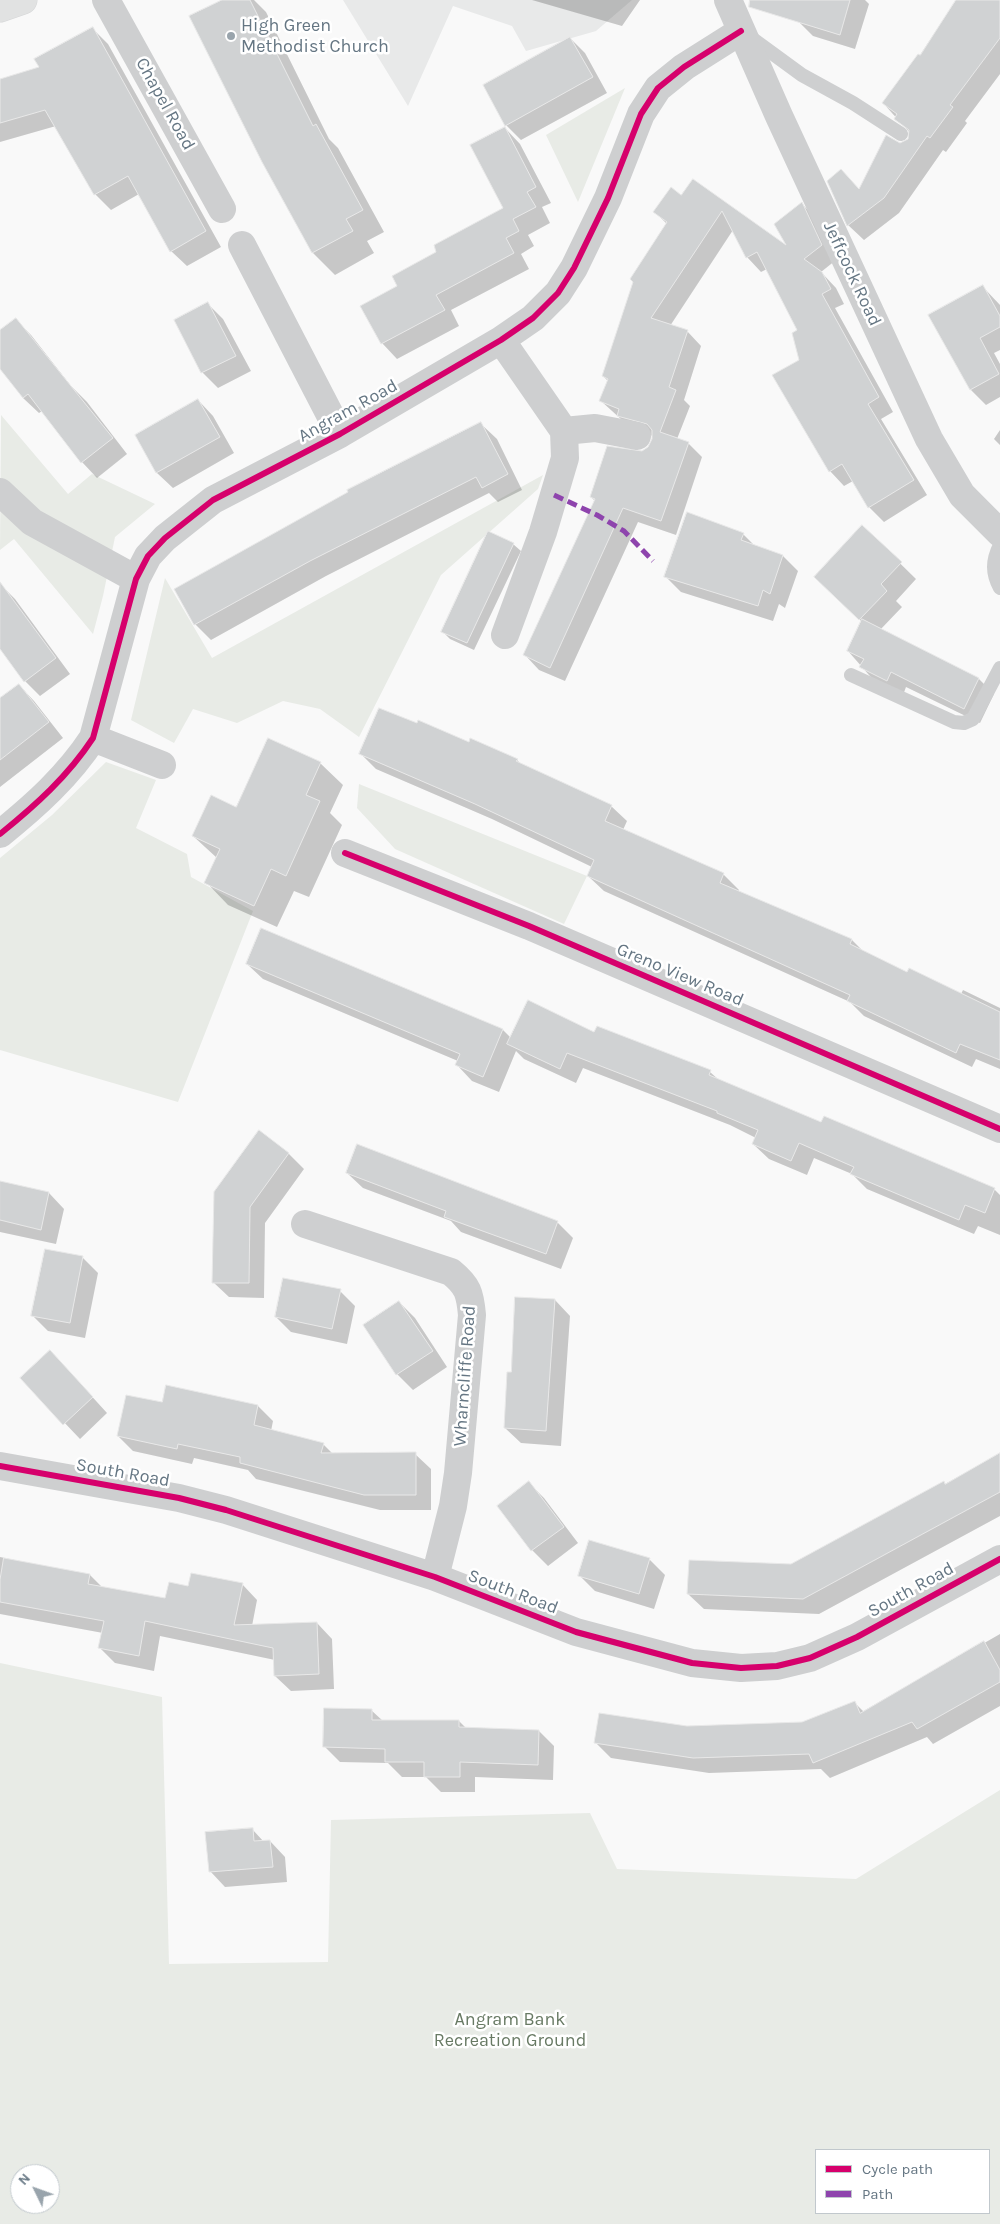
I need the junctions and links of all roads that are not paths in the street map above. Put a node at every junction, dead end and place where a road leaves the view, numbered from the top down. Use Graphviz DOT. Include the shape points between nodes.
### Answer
graph roads {
  1 [pos="23,0"];
  2 [pos="106,0"];
  3 [pos="728,0"];
  4 [pos="0,8"];
  5 [pos="741,31"];
  6 [pos="901,134"];
  7 [pos="222,209"];
  8 [pos="242,245"];
  9 [pos="501,340"];
  10 [pos="564,431"];
  11 [pos="340,434"];
  12 [pos="637,436"];
  13 [pos="0,492"];
  14 [pos="1000,534"];
  15 [pos="1000,545"];
  16 [pos="136,579"];
  17 [pos="1000,588"];
  18 [pos="505,635"];
  19 [pos="1000,668"];
  20 [pos="851,675"];
  21 [pos="93,738"];
  22 [pos="162,766"];
  23 [pos="0,834"];
  24 [pos="345,853"];
  25 [pos="1000,1129"];
  26 [pos="306,1224"];
  27 [pos="0,1466"];
  28 [pos="1000,1559"];
  29 [pos="435,1577"];
  1 -- 4 [label="street"];
  2 -- 7 [label="street, Chapel Road"];
  3 -- 5 [label="street, Jeffcock Road"];
  5 -- 6 [label="lane" via="802,75"];
  5 -- 9 [label="street, Angram Road" via="684,67 658,88 641,114 608,198 574,268 558,293 532,318"];
  5 -- 14 [label="street, Jeffcock Road" via="928,438 962,495"];
  8 -- 11 [label="street"];
  9 -- 10 [label="street"];
  9 -- 11 [label="street, Angram Road"];
  10 -- 12 [label="street" via="594,428"];
  10 -- 18 [label="street" via="566,458"];
  11 -- 16 [label="street, Angram Road" via="207,505 165,538 148,556"];
  13 -- 16 [label="street" via="32,522"];
  15 -- 17 [label="lane" via="993,562 994,578"];
  16 -- 21 [label="street, Angram Road"];
  19 -- 20 [label="lane" via="972,719 964,723 954,722"];
  21 -- 22 [label="street"];
  21 -- 23 [label="street, Angram Road" via="59,783"];
  24 -- 25 [label="street, Greno View Road" via="529,926"];
  26 -- 29 [label="street, Wharncliffe Road" via="451,1272 464,1283 470,1296 472,1315 458,1472"];
  27 -- 29 [label="street, South Road" via="178,1498 226,1510"];
  28 -- 29 [label="street, South Road" via="810,1658 777,1666 741,1668 692,1663 576,1632"];
}
